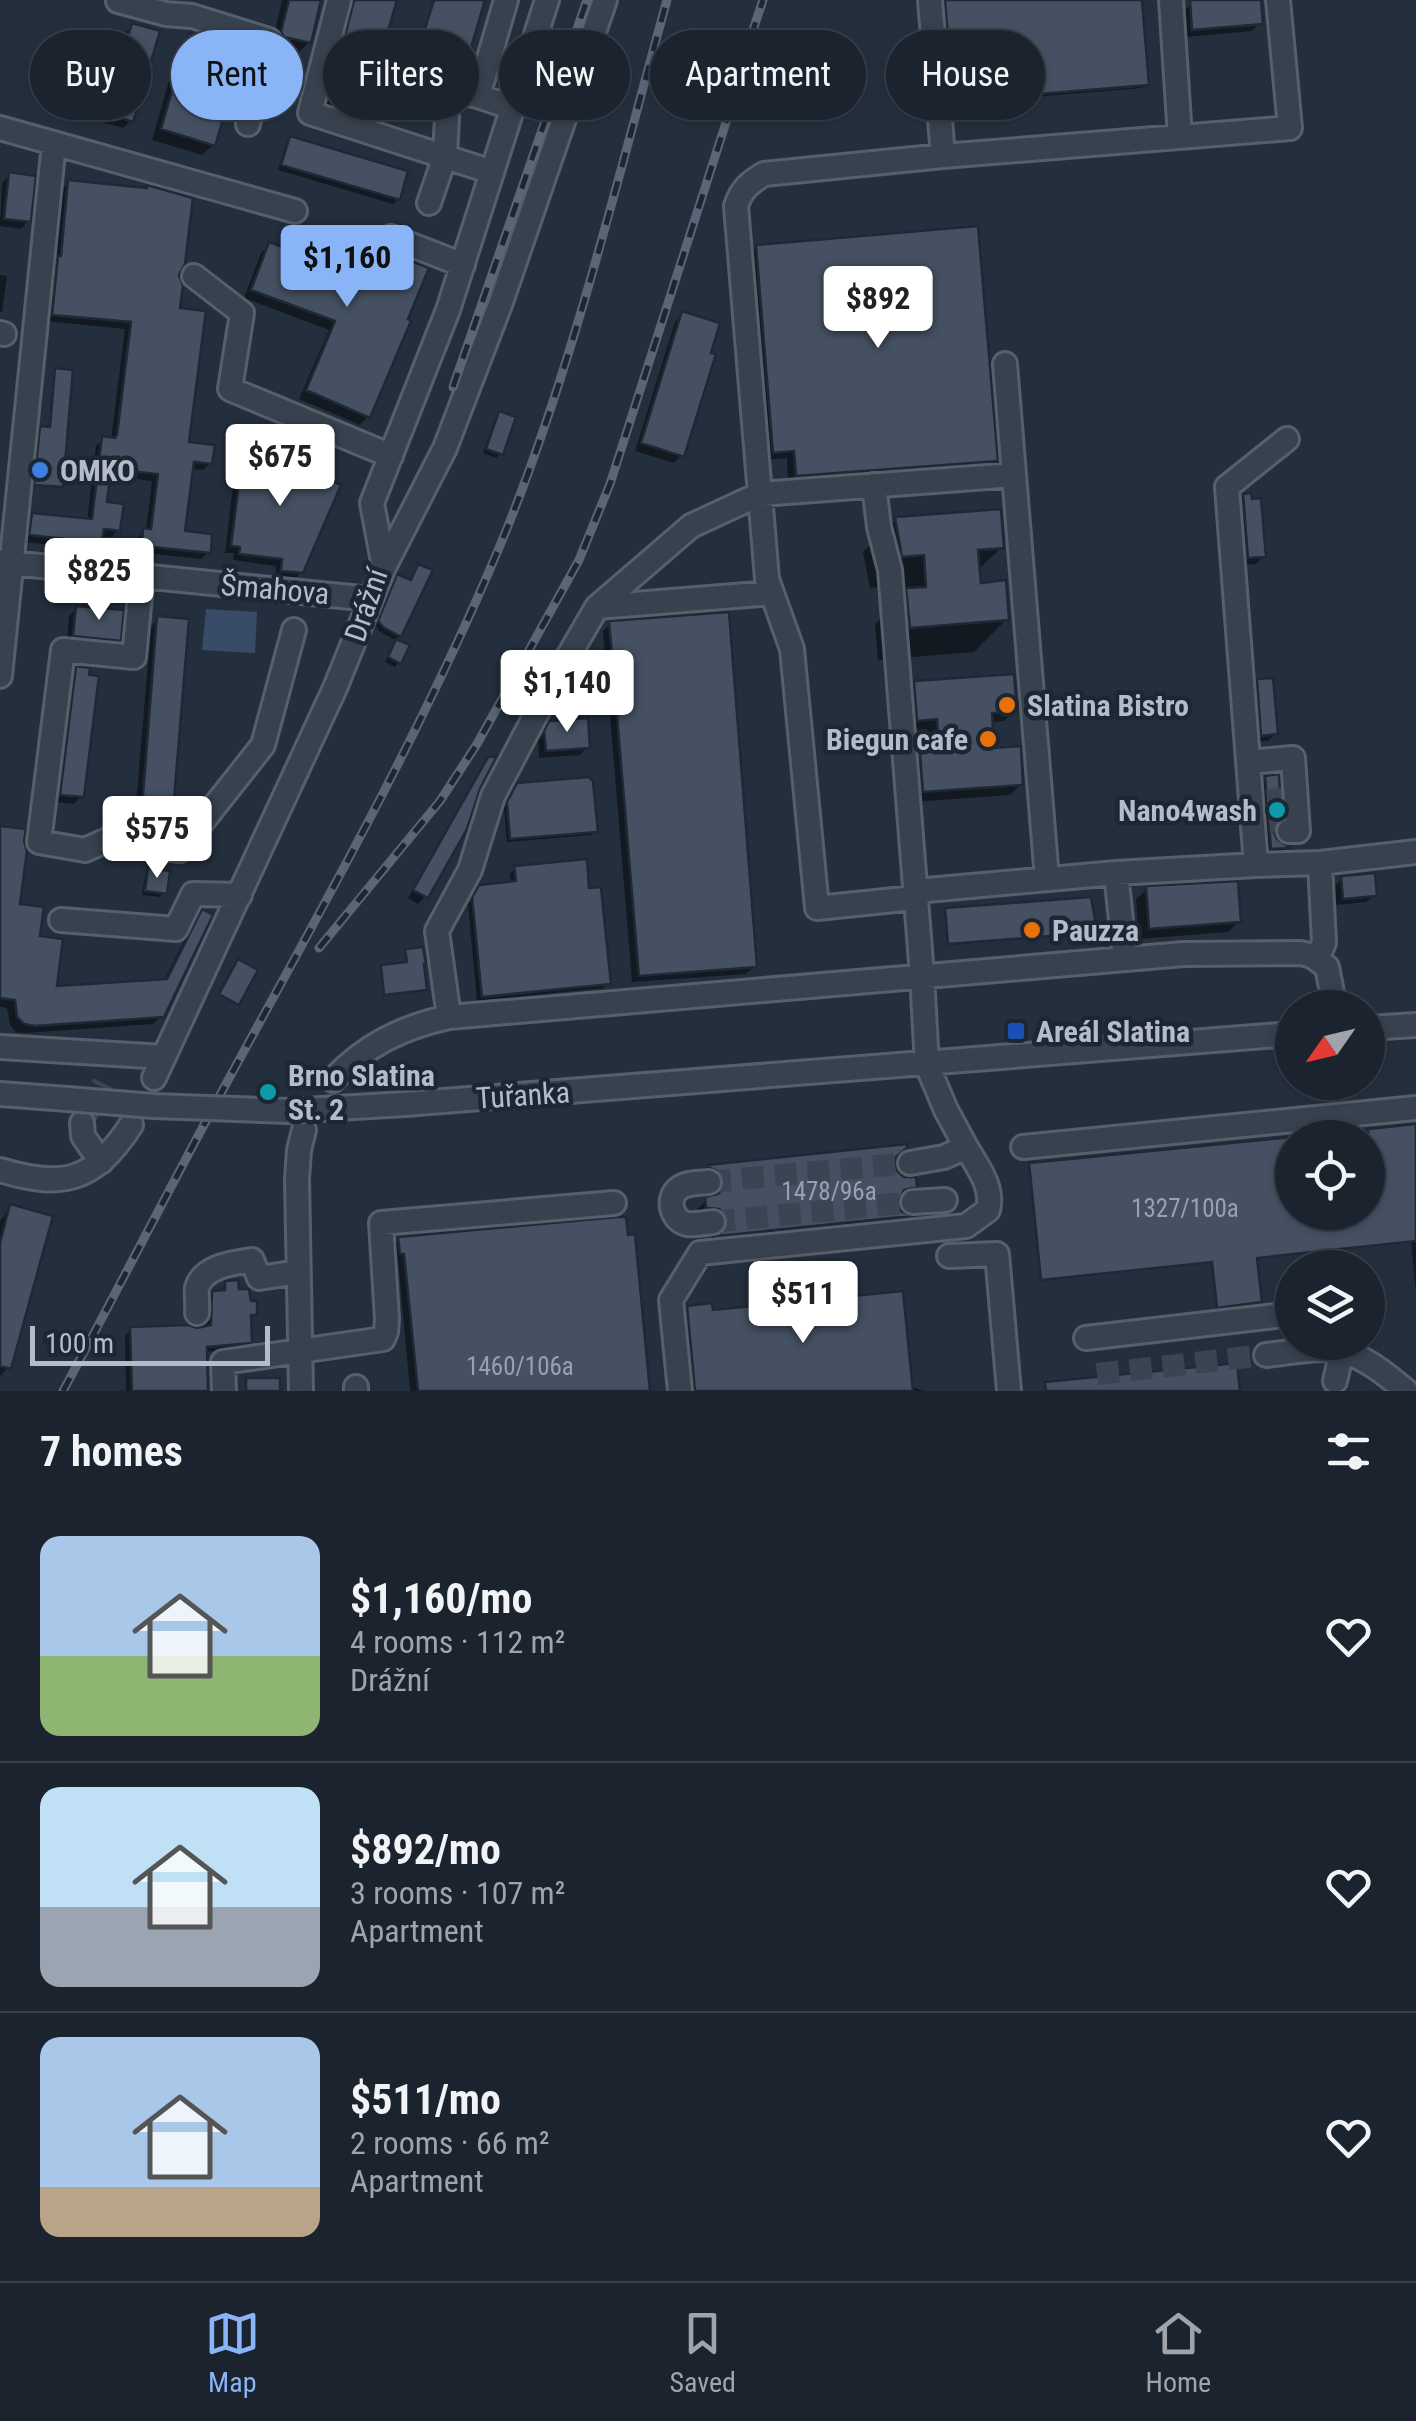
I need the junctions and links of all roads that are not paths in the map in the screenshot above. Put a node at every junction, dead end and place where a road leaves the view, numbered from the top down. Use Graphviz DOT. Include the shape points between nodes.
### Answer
graph roads {
  1 [pos="339,0"];
  2 [pos="506,0"];
  3 [pos="546,0"];
  4 [pos="606,0"];
  5 [pos="930,0"];
  6 [pos="1171,0"];
  7 [pos="1278,0"];
  8 [pos="123,1"];
  9 [pos="537,30"];
  10 [pos="479,93"];
  11 [pos="447,120"];
  12 [pos="509,120"];
  13 [pos="248,124"];
  14 [pos="0,128"];
  15 [pos="1180,137"];
  16 [pos="54,143"];
  17 [pos="445,156"];
  18 [pos="943,156"];
  19 [pos="492,172"];
  20 [pos="429,204"];
  21 [pos="295,211"];
  22 [pos="391,238"];
  23 [pos="463,265"];
  24 [pos="194,276"];
  25 [pos="1005,364"];
  26 [pos="1287,439"];
  27 [pos="391,456"];
  28 [pos="1014,476"];
  29 [pos="874,485"];
  30 [pos="760,494"];
  31 [pos="6,563"];
  32 [pos="384,567"];
  33 [pos="142,576"];
  34 [pos="772,593"];
  35 [pos="371,598"];
  36 [pos="597,606"];
  37 [pos="294,630"];
  38 [pos="0,676"];
  39 [pos="1248,762"];
  40 [pos="1274,808"];
  41 [pos="1416,852"];
  42 [pos="1320,863"];
  43 [pos="1256,864"];
  44 [pos="1116,873"];
  45 [pos="1047,879"];
  46 [pos="240,895"];
  47 [pos="914,898"];
  48 [pos="61,920"];
  49 [pos="1125,958"];
  50 [pos="1317,959"];
  51 [pos="922,974"];
  52 [pos="1331,990"];
  53 [pos="449,1017"];
  54 [pos="1416,1025"];
  55 [pos="1385,1027"];
  56 [pos="1275,1035"];
  57 [pos="0,1047"];
  58 [pos="926,1065"];
  59 [pos="332,1080"];
  60 [pos="0,1094"];
  61 [pos="1416,1108"];
  62 [pos="304,1130"];
  63 [pos="966,1147"];
  64 [pos="1024,1147"];
  65 [pos="101,1162"];
  66 [pos="910,1163"];
  67 [pos="0,1170"];
  68 [pos="710,1182"];
  69 [pos="945,1200"];
  70 [pos="912,1202"];
  71 [pos="614,1203"];
  72 [pos="713,1222"];
  73 [pos="950,1256"];
  74 [pos="298,1272"];
  75 [pos="197,1313"];
  76 [pos="1275,1316"];
  77 [pos="1086,1338"];
  78 [pos="300,1350"];
  79 [pos="1275,1354"];
  80 [pos="1266,1355"];
  81 [pos="1342,1360"];
  82 [pos="1363,1360"];
  83 [pos="1335,1382"];
  84 [pos="224,1391"];
  85 [pos="301,1391"];
  86 [pos="680,1391"];
  87 [pos="1010,1391"];
  88 [pos="1406,1391"];
  1 -- 17 [label="street" via="310,113"];
  2 -- 10 [label="street"];
  3 -- 9 [label="street, Drážní"];
  4 -- 32 [label="street" via="445,448"];
  5 -- 18 [label="street"];
  6 -- 15 [label="street"];
  7 -- 15 [label="street" via="1290,128"];
  8 -- 13 [label="street" via="269,40"];
  11 -- 17 [label="street"];
  12 -- 19 [label="street, Drážní"];
  14 -- 16 [label="street"];
  15 -- 18 [label="street"];
  16 -- 21 [label="street"];
  16 -- 31 [label="street"];
  17 -- 19 [label="street"];
  17 -- 20 [label="street"];
  18 -- 30 [label="street" via="764,174 740,194"];
  19 -- 23 [label="street, Drážní"];
  22 -- 23 [label="street"];
  23 -- 27 [label="street, Drážní"];
  24 -- 27 [label="street" via="242,313 230,389"];
  25 -- 28 [label="street"];
  26 -- 39 [label="street" via="1227,487"];
  27 -- 32 [label="street, Drážní" via="372,503"];
  28 -- 29 [label="street"];
  28 -- 45 [label="street"];
  29 -- 30 [label="street"];
  29 -- 47 [label="street" via="890,570"];
  30 -- 34 [label="street"];
  30 -- 36 [label="street" via="690,526"];
  31 -- 33 [label="street, Šmahova"];
  31 -- 38 [label="street"];
  32 -- 35 [label="street, Drážní"];
  33 -- 35 [label="street, Šmahova"];
  33 -- 37 [label="street" via="134,657 63,650 39,842 84,850 105,841 180,850 263,745"];
  34 -- 36 [label="street"];
  34 -- 47 [label="street" via="792,648 817,908"];
  35 -- 46 [label="street, Drážní"];
  36 -- 53 [label="street" via="493,796 470,870 437,930"];
  39 -- 40 [label="street"];
  39 -- 40 [label="street" via="1293,758"];
  40 -- 43 [label="street"];
  41 -- 42 [label="street"];
  42 -- 43 [label="street"];
  42 -- 50 [label="street" via="1324,949"];
  43 -- 44 [label="street"];
  44 -- 45 [label="street"];
  44 -- 49 [label="street"];
  45 -- 47 [label="street" via="927,890"];
  46 -- 48 [label="street" via="193,894 176,929"];
  46 -- 57 [label="street, Drážní" via="159,1067"];
  47 -- 51 [label="street"];
  49 -- 50 [label="street" via="1281,951"];
  49 -- 51 [label="street"];
  50 -- 52 [label="street" via="1327,967"];
  51 -- 53 [label="street"];
  51 -- 58 [label="street"];
  53 -- 59 [label="street" via="389,1036"];
  54 -- 55 [label="street"];
  56 -- 58 [label="street, Tuřanka"];
  58 -- 60 [label="street, Tuřanka, bridge" via="273,1111"];
  58 -- 63 [label="street"];
  61 -- 64 [label="street"];
  62 -- 74 [label="street" via="296,1178"];
  63 -- 66 [label="street"];
  63 -- 86 [label="street" via="991,1200 966,1226 700,1253 671,1300"];
  65 -- 65 [label="street" via="126,1133 101,1148 84,1133"];
  65 -- 67 [label="street" via="58,1180"];
  68 -- 72 [label="street" via="682,1186 671,1205 686,1224"];
  69 -- 70 [label="street"];
  71 -- 78 [label="street" via="381,1223 383,1339"];
  73 -- 87 [label="street" via="997,1254"];
  74 -- 75 [label="street" via="259,1278 252,1260 228,1264 209,1272 198,1287"];
  74 -- 78 [label="street"];
  76 -- 77 [label="street"];
  78 -- 84 [label="street" via="223,1362"];
  78 -- 85 [label="street"];
  79 -- 80 [label="street"];
  81 -- 83 [label="street"];
  82 -- 88 [label="street"];
}
